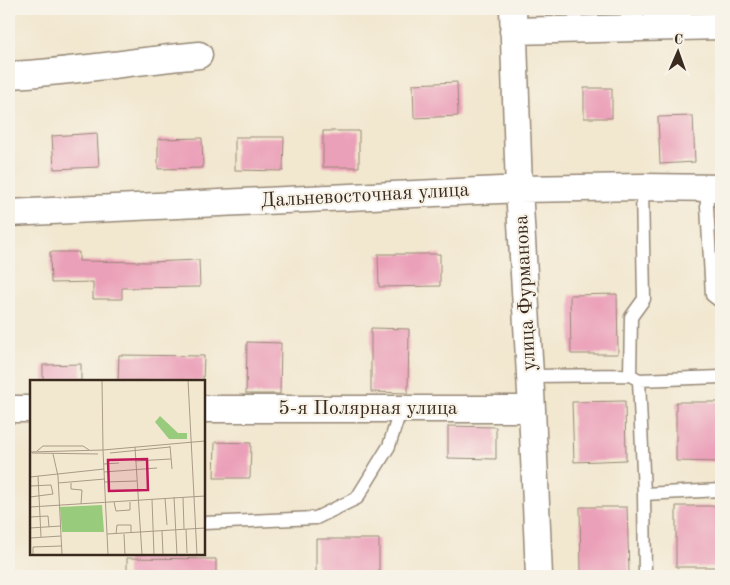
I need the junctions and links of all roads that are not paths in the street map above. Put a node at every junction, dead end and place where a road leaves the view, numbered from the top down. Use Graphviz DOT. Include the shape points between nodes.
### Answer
graph roads {
  1 [pos="513,20"];
  2 [pos="721,26"];
  3 [pos="199,55"];
  4 [pos="9,76"];
  5 [pos="642,187"];
  6 [pos="714,188"];
  7 [pos="519,189"];
  8 [pos="9,213"];
  9 [pos="721,302"];
  10 [pos="531,376"];
  11 [pos="721,377"];
  12 [pos="635,378"];
  13 [pos="401,408"];
  14 [pos="9,409"];
  15 [pos="30,409"];
  16 [pos="205,409"];
  17 [pos="532,409"];
  18 [pos="721,490"];
  19 [pos="644,494"];
  20 [pos="205,523"];
  21 [pos="539,576"];
  22 [pos="645,576"];
  1 -- 2 [label="street"];
  1 -- 7 [label="street, улица Фурманова"];
  3 -- 4 [label="street"];
  5 -- 6 [label="street, Дальневосточная улица"];
  5 -- 7 [label="street, Дальневосточная улица"];
  5 -- 12 [label="lane" via="644,299 631,317"];
  6 -- 9 [label="lane" via="712,296"];
  7 -- 8 [label="street, Дальневосточная улица"];
  7 -- 10 [label="street, улица Фурманова"];
  10 -- 12 [label="lane"];
  10 -- 17 [label="street, улица Фурманова"];
  11 -- 12 [label="lane"];
  12 -- 19 [label="lane"];
  13 -- 16 [label="street, 5-я Полярная улица"];
  13 -- 17 [label="street, 5-я Полярная улица"];
  13 -- 20 [label="lane" via="389,446 357,498 316,518"];
  14 -- 15 [label="street"];
  17 -- 21 [label="street, улица Фурманова"];
  18 -- 19 [label="lane"];
  19 -- 22 [label="lane"];
}
